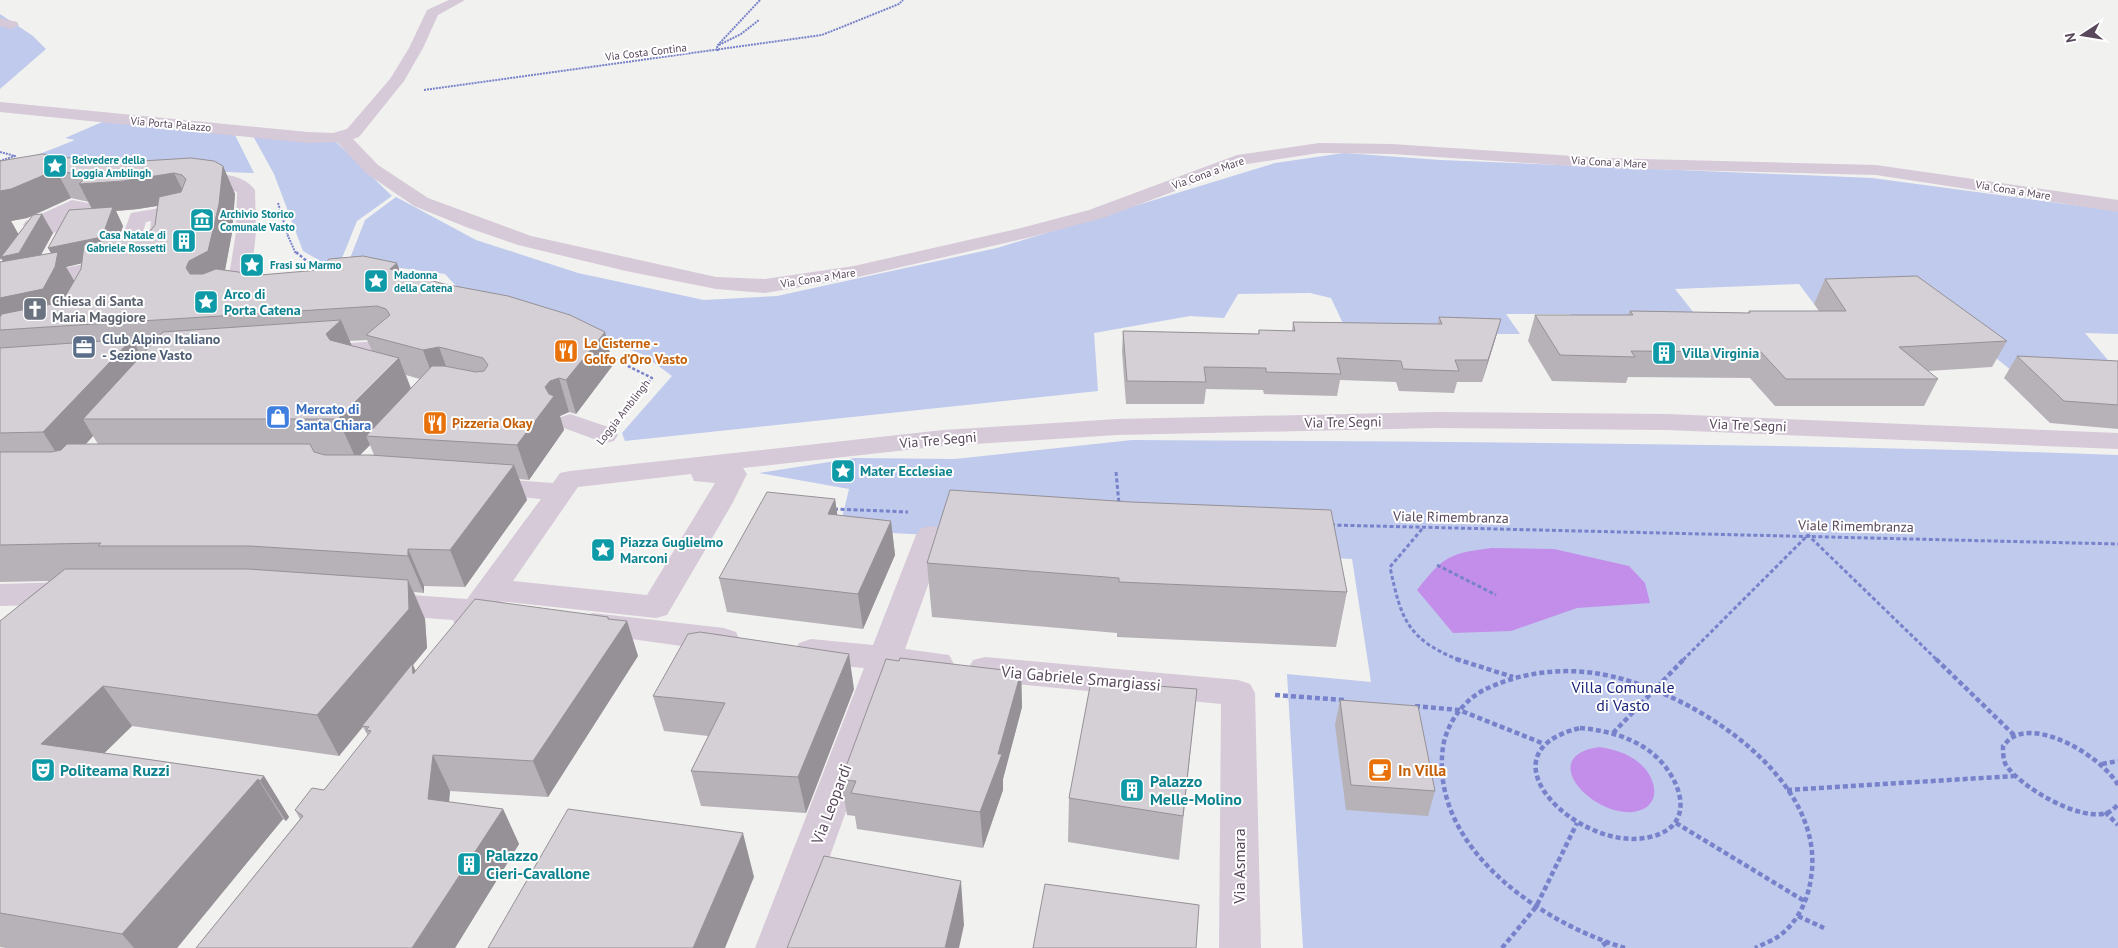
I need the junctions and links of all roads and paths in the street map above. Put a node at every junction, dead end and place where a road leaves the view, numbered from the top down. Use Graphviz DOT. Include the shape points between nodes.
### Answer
graph roads {
  1 [pos="459,0"];
  2 [pos="760,0"];
  3 [pos="903,0"];
  4 [pos="759,20"];
  5 [pos="717,46"];
  6 [pos="718,51"];
  7 [pos="384,96"];
  8 [pos="0,107"];
  9 [pos="342,137"];
  10 [pos="0,152"];
  11 [pos="0,161"];
  12 [pos="174,179"];
  13 [pos="99,195"];
  14 [pos="276,196"];
  15 [pos="2118,206"];
  16 [pos="72,217"];
  17 [pos="119,218"];
  18 [pos="28,231"];
  19 [pos="124,262"];
  20 [pos="322,274"];
  21 [pos="2,278"];
  22 [pos="40,281"];
  23 [pos="264,285"];
  24 [pos="301,353"];
  25 [pos="602,353"];
  26 [pos="382,379"];
  27 [pos="570,422"];
  28 [pos="604,435"];
  29 [pos="2118,442"];
  30 [pos="1116,472"];
  31 [pos="460,486"];
  32 [pos="565,486"];
  33 [pos="1119,508"];
  34 [pos="833,509"];
  35 [pos="910,512"];
  36 [pos="1325,525"];
  37 [pos="1422,528"];
  38 [pos="931,535"];
  39 [pos="1808,535"];
  40 [pos="2118,544"];
  41 [pos="1437,565"];
  42 [pos="0,595"];
  43 [pos="1496,595"];
  44 [pos="485,600"];
  45 [pos="359,602"];
  46 [pos="29,623"];
  47 [pos="447,650"];
  48 [pos="886,660"];
  49 [pos="1512,677"];
  50 [pos="1654,689"];
  51 [pos="1238,693"];
  52 [pos="1353,701"];
  53 [pos="1411,706"];
  54 [pos="1459,710"];
  55 [pos="1613,733"];
  56 [pos="2015,736"];
  57 [pos="1542,744"];
  58 [pos="2118,761"];
  59 [pos="2102,764"];
  60 [pos="2015,776"];
  61 [pos="2118,785"];
  62 [pos="1787,790"];
  63 [pos="2118,805"];
  64 [pos="2105,812"];
  65 [pos="1577,823"];
  66 [pos="1676,823"];
  67 [pos="2118,825"];
  68 [pos="1806,902"];
  69 [pos="1536,907"];
  70 [pos="1798,916"];
  71 [pos="1824,928"];
  72 [pos="1603,942"];
  73 [pos="776,948"];
  74 [pos="1240,948"];
  75 [pos="1502,948"];
  76 [pos="1607,948"];
  77 [pos="1625,948"];
  78 [pos="1755,948"];
  1 -- 7 [label="street" via="432,13 416,48"];
  2 -- 5 [label="path"];
  3 -- 6 [label="path, Via Costa Contina" via="822,35"];
  4 -- 5 [label="path"];
  5 -- 6 [label="path"];
  6 -- 7 [label="path, Via Costa Contina"];
  7 -- 9 [label="street" via="353,133"];
  8 -- 9 [label="street, Via Porta Palazzo"];
  9 -- 15 [label="street, Via Cona a Mare" via="372,168 413,196 472,223 626,265 716,283 765,286 854,272 1033,230 1096,214 1243,159 1319,148 1392,149 1603,163 1876,170"];
  10 -- 11 [label="path" via="15,156"];
  12 -- 23 [label="street" via="222,180 234,182 246,190 246,232 236,285"];
  13 -- 16 [label="street"];
  14 -- 20 [label="path" via="296,253 319,268"];
  16 -- 17 [label="street"];
  16 -- 18 [label="street"];
  16 -- 22 [label="street"];
  17 -- 19 [label="street"];
  17 -- 19 [label="street" via="188,209 187,215 161,220 158,254"];
  19 -- 22 [label="street" via="92,269 88,281"];
  21 -- 22 [label="street"];
  24 -- 26 [label="street" via="389,347 356,372"];
  25 -- 28 [label="path, Loggia Amblingh" via="652,378"];
  27 -- 28 [label="street"];
  29 -- 32 [label="street, Via Tre Segni" via="1667,422 1435,420 1186,426 943,438"];
  30 -- 33 [label="path"];
  31 -- 32 [label="street"];
  32 -- 44 [label="street"];
  32 -- 44 [label="street" via="733,474 656,607"];
  34 -- 35 [label="path"];
  36 -- 37 [label="path, Viale Rimembranza"];
  37 -- 39 [label="path, Viale Rimembranza"];
  37 -- 49 [label="path" via="1390,567 1399,609 1410,628 1442,654"];
  38 -- 48 [label="street, Via Leopardi"];
  39 -- 40 [label="path, Viale Rimembranza"];
  39 -- 50 [label="path"];
  39 -- 56 [label="path"];
  41 -- 43 [label="path"];
  42 -- 46 [label="street" via="80,593"];
  44 -- 45 [label="street"];
  44 -- 47 [label="street"];
  44 -- 48 [label="street, Via Gabriele Smargiassi" via="764,645"];
  48 -- 51 [label="street, Via Gabriele Smargiassi"];
  48 -- 73 [label="street, Via Leopardi"];
  49 -- 50 [label="path" via="1537,672 1594,673"];
  49 -- 54 [label="path" via="1482,690"];
  50 -- 55 [label="path"];
  50 -- 62 [label="path" via="1722,725 1767,764"];
  51 -- 52 [label="path"];
  51 -- 74 [label="street, Via Asmara"];
  53 -- 54 [label="path"];
  54 -- 57 [label="path"];
  54 -- 69 [label="path" via="1447,729 1441,750 1441,775 1447,801 1460,828 1480,856 1505,883"];
  55 -- 57 [label="path" via="1572,729 1552,736"];
  55 -- 66 [label="path" via="1650,752 1676,780 1681,796 1681,810"];
  56 -- 59 [label="path" via="2029,733 2047,736 2078,748"];
  56 -- 60 [label="path" via="2002,746 2006,765"];
  57 -- 65 [label="path" via="1536,757 1537,774 1544,791"];
  58 -- 59 [label="path"];
  59 -- 61 [label="path"];
  60 -- 62 [label="path"];
  60 -- 64 [label="path" via="2030,789 2062,806 2089,813"];
  62 -- 68 [label="path" via="1803,819 1812,848 1814,876"];
  63 -- 64 [label="path"];
  64 -- 67 [label="path"];
  65 -- 66 [label="path" via="1596,832 1634,840 1651,838"];
  65 -- 69 [label="path"];
  66 -- 68 [label="path"];
  68 -- 70 [label="path"];
  69 -- 72 [label="path"];
  69 -- 75 [label="path"];
  70 -- 71 [label="path"];
  70 -- 78 [label="path" via="1779,936"];
  72 -- 76 [label="path"];
  72 -- 77 [label="path"];
}
